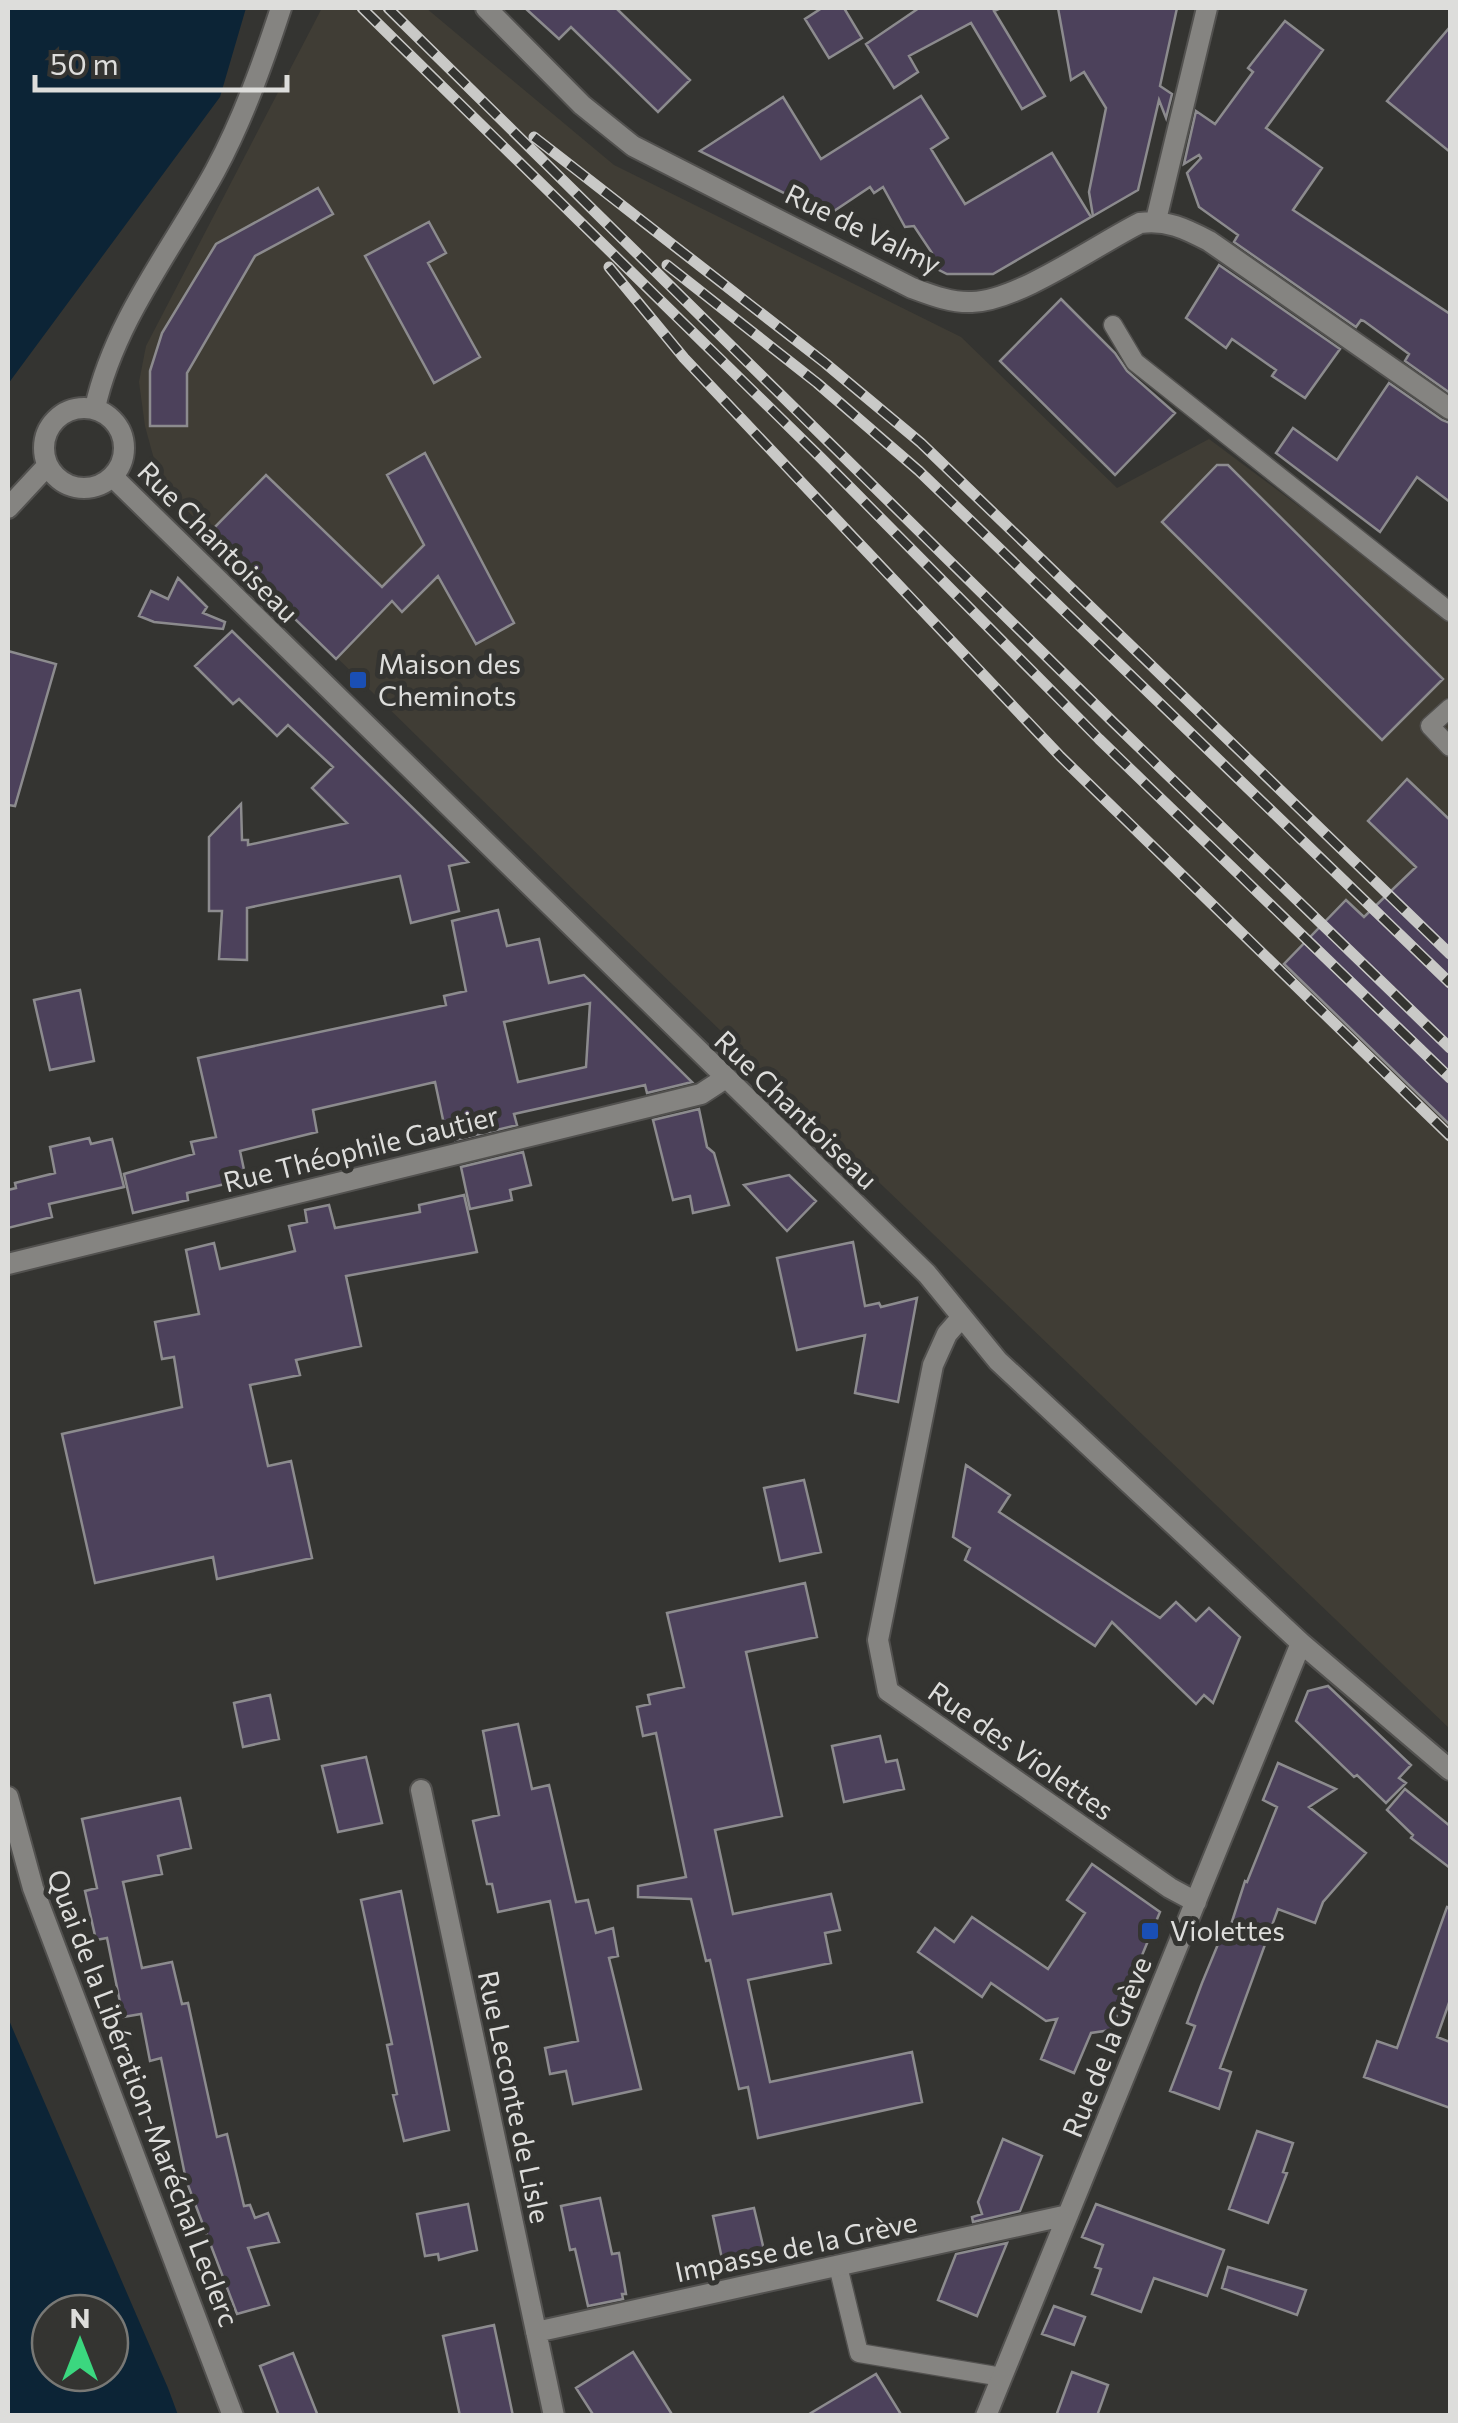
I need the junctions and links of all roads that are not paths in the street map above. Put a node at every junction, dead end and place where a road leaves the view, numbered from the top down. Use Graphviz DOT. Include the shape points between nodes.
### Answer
graph roads {
  1 [pos="282,8"];
  2 [pos="486,8"];
  3 [pos="1207,8"];
  4 [pos="1156,220"];
  5 [pos="1113,324"];
  6 [pos="94,408"];
  7 [pos="1450,409"];
  8 [pos="47,466"];
  9 [pos="113,477"];
  10 [pos="8,508"];
  11 [pos="1450,612"];
  12 [pos="1450,708"];
  13 [pos="1450,747"];
  14 [pos="724,1079"];
  15 [pos="8,1264"];
  16 [pos="962,1318"];
  17 [pos="1301,1642"];
  18 [pos="1450,1770"];
  19 [pos="421,1790"];
  20 [pos="8,1797"];
  21 [pos="1196,1902"];
  22 [pos="1068,2216"];
  23 [pos="838,2266"];
  24 [pos="536,2332"];
  25 [pos="1002,2378"];
  26 [pos="233,2416"];
  27 [pos="554,2416"];
  28 [pos="986,2416"];
  1 -- 6 [label="street" via="238,122 117,339"];
  2 -- 4 [label="street, Rue de Valmy" via="633,146 902,283 951,301 1003,296"];
  3 -- 4 [label="street"];
  4 -- 7 [label="street" via="1209,241"];
  5 -- 11 [label="lane" via="1135,362"];
  6 -- 8 [label="street" via="57,418 44,440"];
  6 -- 9 [label="street" via="115,421 125,443"];
  8 -- 9 [label="street" via="78,488"];
  8 -- 10 [label="street"];
  9 -- 14 [label="street, Rue Chantoiseau"];
  12 -- 13 [label="lane" via="1430,726"];
  14 -- 15 [label="street, Rue Théophile Gautier" via="701,1094"];
  14 -- 16 [label="street, Rue Chantoiseau" via="928,1274"];
  16 -- 17 [label="street, Rue Chantoiseau" via="998,1361"];
  16 -- 21 [label="street, Rue des Violettes" via="946,1334 933,1364 885,1603 878,1640 888,1692"];
  17 -- 18 [label="street, Rue Chantoiseau"];
  17 -- 21 [label="street, Rue de la Grève"];
  19 -- 24 [label="street, Rue Leconte de Lisle"];
  20 -- 26 [label="street, Quai de la Libération-Maréchal Leclerc" via="32,1888"];
  21 -- 22 [label="street, Rue de la Grève"];
  22 -- 23 [label="street, Impasse de la Grève"];
  22 -- 25 [label="street, Rue de la Grève"];
  23 -- 24 [label="street, Impasse de la Grève"];
  23 -- 25 [label="lane" via="859,2353"];
  24 -- 27 [label="street, Rue Leconte de Lisle"];
  25 -- 28 [label="street, Rue de la Grève"];
}
